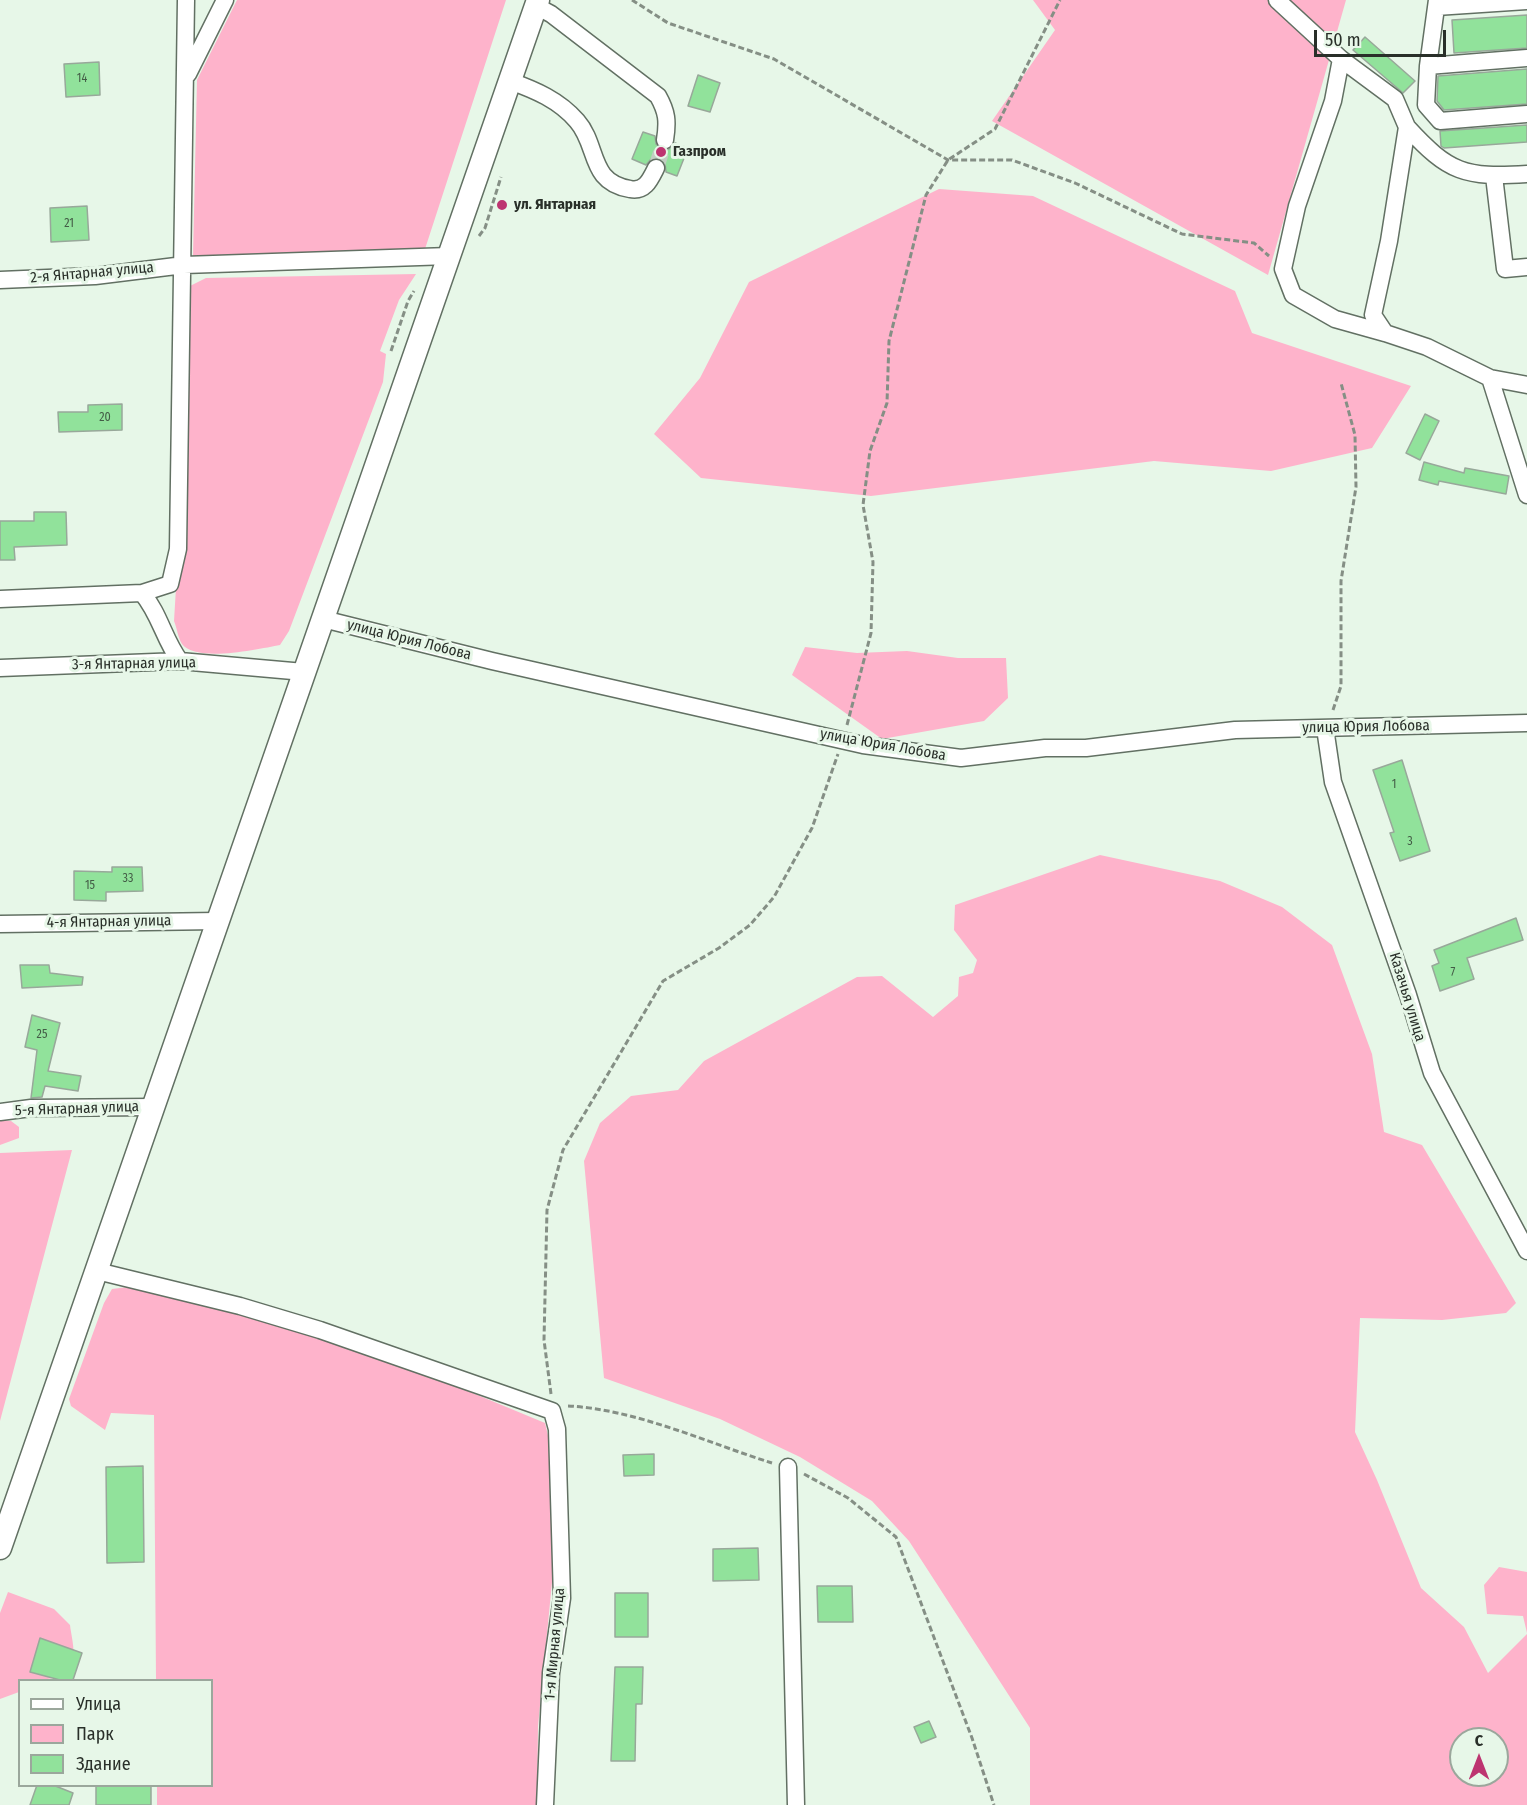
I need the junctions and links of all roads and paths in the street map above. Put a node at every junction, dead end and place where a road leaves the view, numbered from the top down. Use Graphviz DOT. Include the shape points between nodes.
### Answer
graph roads {
  1 [pos="186,0"];
  2 [pos="225,0"];
  3 [pos="632,0"];
  4 [pos="1060,0"];
  5 [pos="1277,0"];
  6 [pos="1527,1"];
  7 [pos="537,3"];
  8 [pos="1437,3"];
  9 [pos="1527,58"];
  10 [pos="1341,59"];
  11 [pos="1428,66"];
  12 [pos="186,78"];
  13 [pos="510,81"];
  14 [pos="1527,114"];
  15 [pos="1407,127"];
  16 [pos="665,140"];
  17 [pos="948,160"];
  18 [pos="656,168"];
  19 [pos="1527,174"];
  20 [pos="1494,176"];
  21 [pos="449,256"];
  22 [pos="184,265"];
  23 [pos="1527,267"];
  24 [pos="1283,269"];
  25 [pos="0,280"];
  26 [pos="417,287"];
  27 [pos="1385,333"];
  28 [pos="391,351"];
  29 [pos="1490,378"];
  30 [pos="1341,383"];
  31 [pos="1527,385"];
  32 [pos="1527,495"];
  33 [pos="142,593"];
  34 [pos="0,599"];
  35 [pos="323,619"];
  36 [pos="180,661"];
  37 [pos="0,668"];
  38 [pos="304,672"];
  39 [pos="1527,723"];
  40 [pos="1325,729"];
  41 [pos="843,740"];
  42 [pos="218,921"];
  43 [pos="0,924"];
  44 [pos="153,1107"];
  45 [pos="0,1112"];
  46 [pos="1527,1251"];
  47 [pos="97,1270"];
  48 [pos="552,1411"];
  49 [pos="788,1467"];
  50 [pos="0,1548"];
  51 [pos="545,1805"];
  52 [pos="796,1805"];
  53 [pos="994,1805"];
  1 -- 12 [label="street"];
  2 -- 12 [label="street"];
  3 -- 17 [label="path" via="668,23 774,59"];
  4 -- 17 [label="path" via="994,129"];
  5 -- 10 [label="street"];
  6 -- 8 [label="street"];
  7 -- 13 [label="main road"];
  7 -- 16 [label="street" via="658,96 668,122"];
  8 -- 11 [label="street"];
  9 -- 11 [label="street"];
  10 -- 15 [label="street" via="1395,99"];
  10 -- 24 [label="street" via="1333,101 1297,206"];
  11 -- 14 [label="street" via="1426,105 1440,121"];
  12 -- 22 [label="street"];
  13 -- 18 [label="street" via="540,92 579,122 597,168 616,187 636,190 648,184"];
  13 -- 21 [label="main road"];
  15 -- 20 [label="street" via="1433,156 1464,172"];
  15 -- 27 [label="street" via="1373,315"];
  17 -- 24 [label="path" via="1012,160 1075,183 1182,234 1254,243"];
  17 -- 41 [label="path" via="926,195 889,341 887,403 870,451 863,505 873,562 871,633"];
  19 -- 20 [label="street"];
  20 -- 23 [label="street" via="1505,269"];
  21 -- 22 [label="street, 2-я Янтарная улица"];
  21 -- 35 [label="main road"];
  22 -- 25 [label="street, 2-я Янтарная улица" via="95,276"];
  22 -- 33 [label="street" via="178,549 170,584"];
  24 -- 27 [label="street" via="1293,295 1335,319"];
  26 -- 28 [label="path" via="408,301"];
  27 -- 29 [label="street" via="1455,359"];
  29 -- 31 [label="street"];
  29 -- 32 [label="street"];
  30 -- 40 [label="path" via="1355,435 1356,487 1341,581 1341,686"];
  33 -- 34 [label="street"];
  33 -- 36 [label="street" via="153,606 169,646"];
  35 -- 38 [label="main road"];
  35 -- 41 [label="street, улица Юрия Лобова"];
  36 -- 37 [label="street, 3-я Янтарная улица"];
  36 -- 38 [label="street, 3-я Янтарная улица"];
  38 -- 42 [label="main road"];
  39 -- 40 [label="street, улица Юрия Лобова"];
  40 -- 41 [label="street, улица Юрия Лобова" via="1235,730 961,758"];
  40 -- 46 [label="street, Казачья улица" via="1333,782 1432,1073"];
  41 -- 48 [label="path" via="812,828 774,897 742,931 663,981 563,1150 547,1210 544,1340"];
  42 -- 43 [label="street, 4-я Янтарная улица"];
  42 -- 44 [label="main road"];
  44 -- 45 [label="street, 5-я Янтарная улица"];
  44 -- 47 [label="main road"];
  47 -- 48 [label="street" via="320,1330"];
  47 -- 50 [label="main road"];
  48 -- 49 [label="path" via="568,1406 588,1407"];
  48 -- 51 [label="street, 1-я Мирная улица" via="557,1430 562,1598 551,1673"];
  49 -- 52 [label="street"];
  49 -- 53 [label="path" via="848,1497 896,1537"];
}
